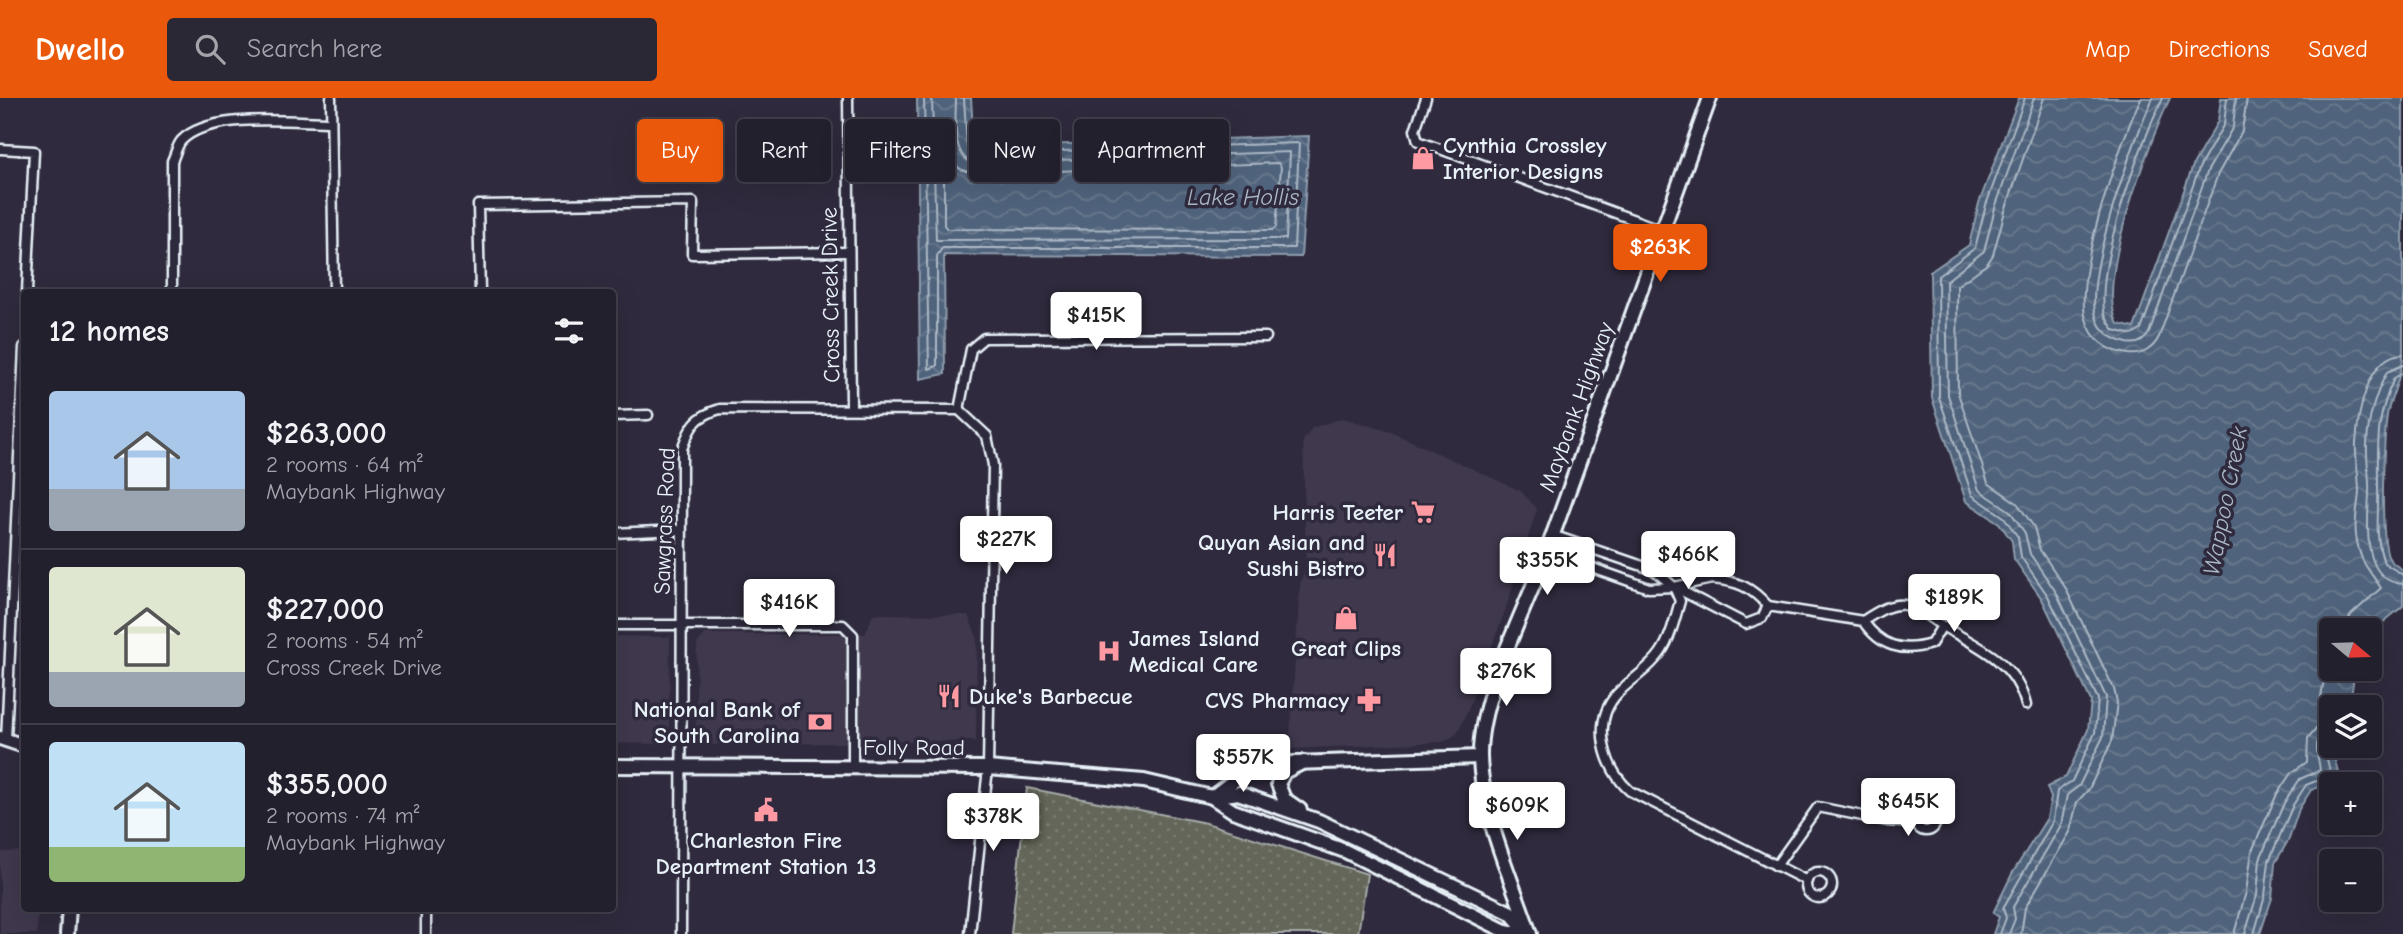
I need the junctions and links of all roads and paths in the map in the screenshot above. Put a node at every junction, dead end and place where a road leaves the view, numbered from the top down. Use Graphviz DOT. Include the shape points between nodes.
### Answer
graph roads {
  1 [pos="331,98"];
  2 [pos="848,98"];
  3 [pos="1426,98"];
  4 [pos="1710,98"];
  5 [pos="331,122"];
  6 [pos="0,149"];
  7 [pos="1662,230"];
  8 [pos="848,252"];
  9 [pos="27,289"];
  10 [pos="172,289"];
  11 [pos="334,289"];
  12 [pos="480,289"];
  13 [pos="1266,337"];
  14 [pos="21,403"];
  15 [pos="851,407"];
  16 [pos="960,410"];
  17 [pos="648,415"];
  18 [pos="616,416"];
  19 [pos="681,530"];
  20 [pos="616,533"];
  21 [pos="1552,536"];
  22 [pos="1547,552"];
  23 [pos="1674,587"];
  24 [pos="1768,606"];
  25 [pos="1863,621"];
  26 [pos="616,625"];
  27 [pos="680,625"];
  28 [pos="1942,626"];
  29 [pos="2026,705"];
  30 [pos="3,739"];
  31 [pos="21,745"];
  32 [pos="1480,757"];
  33 [pos="1304,762"];
  34 [pos="616,766"];
  35 [pos="680,766"];
  36 [pos="853,767"];
  37 [pos="988,768"];
  38 [pos="1212,797"];
  39 [pos="1319,821"];
  40 [pos="1915,824"];
  41 [pos="1776,866"];
  42 [pos="1807,881"];
  43 [pos="69,912"];
  44 [pos="426,912"];
  45 [pos="67,934"];
  46 [pos="426,934"];
  47 [pos="681,934"];
  48 [pos="970,934"];
  49 [pos="1522,934"];
  50 [pos="1530,934"];
  1 -- 5 [label="street"];
  2 -- 8 [label="street, Cross Creek Drive"];
  3 -- 7 [label="street" via="1415,130 1420,142"];
  4 -- 7 [label="main road, Maybank Highway"];
  5 -- 10 [label="street" via="222,122 180,142 172,161"];
  5 -- 11 [label="street"];
  6 -- 9 [label="street" via="34,151"];
  7 -- 21 [label="main road, Maybank Highway"];
  8 -- 12 [label="street" via="692,254 693,202 478,205"];
  8 -- 15 [label="street, Cross Creek Drive"];
  13 -- 16 [label="street" via="984,338 971,349"];
  14 -- 30 [label="street"];
  15 -- 16 [label="street, Sawgrass Road"];
  15 -- 19 [label="street, Sawgrass Road" via="720,409 703,414 691,424 682,449"];
  16 -- 37 [label="street" via="987,436 993,465"];
  17 -- 18 [label="street"];
  19 -- 20 [label="street"];
  19 -- 27 [label="street, Sawgrass Road"];
  21 -- 22 [label="main road, Maybank Highway"];
  21 -- 23 [label="street" via="1654,569"];
  22 -- 23 [label="street" via="1649,588"];
  22 -- 32 [label="main road, Maybank Highway" via="1499,674 1484,723"];
  23 -- 24 [label="street" via="1712,579 1735,581 1750,587"];
  23 -- 24 [label="street" via="1746,624 1762,618"];
  23 -- 41 [label="street" via="1679,601 1661,653 1616,694 1608,708 1603,724 1610,767 1630,792"];
  24 -- 25 [label="street"];
  25 -- 28 [label="street" via="1887,605 1897,604 1915,608"];
  25 -- 28 [label="street" via="1874,638 1899,647 1931,644"];
  26 -- 27 [label="street"];
  27 -- 35 [label="street, Sawgrass Road"];
  27 -- 36 [label="street" via="848,628 853,635"];
  28 -- 29 [label="street" via="2006,665 2021,686"];
  30 -- 31 [label="main road"];
  32 -- 33 [label="main road"];
  32 -- 50 [label="main road, Maybank Highway" via="1491,817"];
  33 -- 38 [label="main road" via="1262,764"];
  33 -- 39 [label="main road" via="1284,772 1279,792 1292,806"];
  34 -- 35 [label="main road, Folly Road"];
  35 -- 36 [label="main road, Folly Road"];
  35 -- 47 [label="street, Sawgrass Road"];
  36 -- 37 [label="main road, Folly Road"];
  37 -- 38 [label="main road, Folly Road" via="1144,781"];
  37 -- 48 [label="street"];
  38 -- 39 [label="main road, Folly Road" via="1238,793"];
  38 -- 49 [label="main road, Folly Road" via="1233,811 1345,851 1505,931"];
  39 -- 50 [label="main road, Folly Road" via="1511,913"];
  40 -- 41 [label="street" via="1818,807"];
  41 -- 42 [label="street"];
  43 -- 45 [label="main road"];
  44 -- 46 [label="street"];
}
